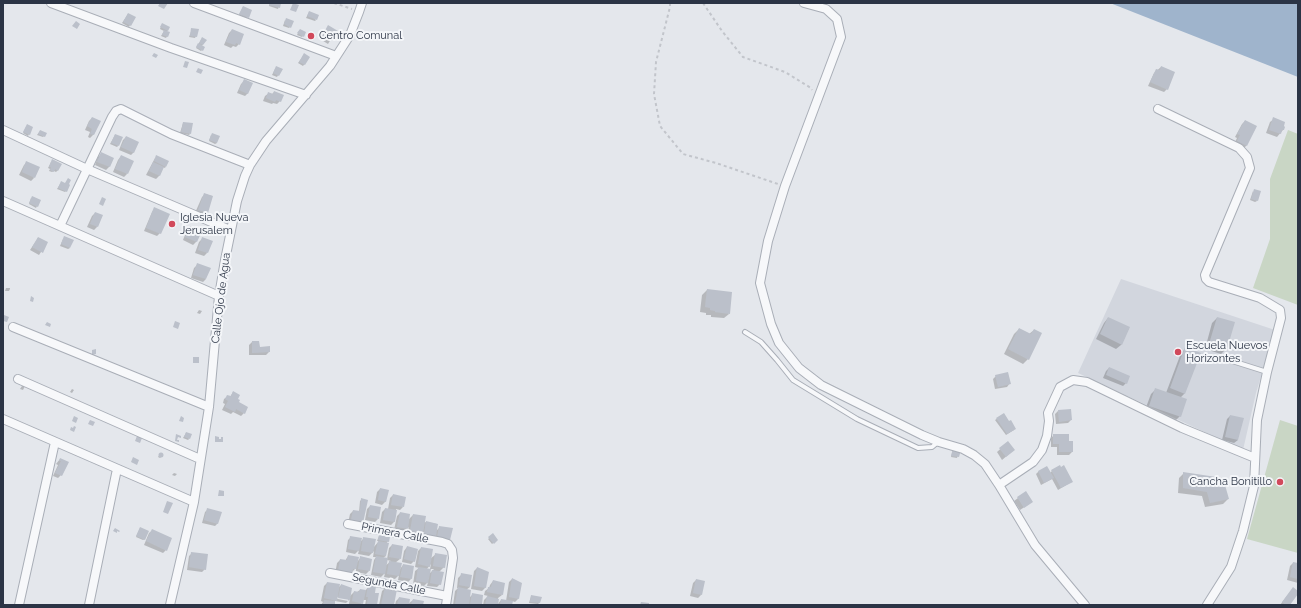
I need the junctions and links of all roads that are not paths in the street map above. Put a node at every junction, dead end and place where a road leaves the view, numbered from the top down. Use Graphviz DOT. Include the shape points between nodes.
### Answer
graph roads {
  1 [pos="51,3"];
  2 [pos="194,3"];
  3 [pos="362,3"];
  4 [pos="804,3"];
  5 [pos="336,56"];
  6 [pos="306,95"];
  7 [pos="1158,109"];
  8 [pos="3,130"];
  9 [pos="250,165"];
  10 [pos="87,169"];
  11 [pos="3,201"];
  12 [pos="60,226"];
  13 [pos="230,230"];
  14 [pos="219,296"];
  15 [pos="13,327"];
  16 [pos="745,332"];
  17 [pos="1229,360"];
  18 [pos="1267,372"];
  19 [pos="18,379"];
  20 [pos="209,408"];
  21 [pos="3,419"];
  22 [pos="55,442"];
  23 [pos="939,442"];
  24 [pos="1256,458"];
  25 [pos="200,459"];
  26 [pos="118,469"];
  27 [pos="999,485"];
  28 [pos="194,502"];
  29 [pos="348,524"];
  30 [pos="330,573"];
  31 [pos="447,596"];
  32 [pos="19,605"];
  33 [pos="89,605"];
  34 [pos="170,605"];
  35 [pos="446,605"];
  36 [pos="1085,605"];
  37 [pos="1207,605"];
  1 -- 6 [label="street"];
  2 -- 5 [label="street"];
  3 -- 5 [label="street, Calle Ojo de Agua" via="350,35"];
  4 -- 23 [label="street" via="826,9 837,19 841,37 785,186 768,242 760,283 771,324 779,343 800,368 821,385"];
  5 -- 6 [label="street, Calle Ojo de Agua"];
  6 -- 9 [label="street, Calle Ojo de Agua" via="266,141"];
  7 -- 18 [label="street" via="1239,148 1247,157 1250,168 1205,275 1209,282 1260,298 1280,310 1282,318"];
  8 -- 10 [label="street"];
  9 -- 10 [label="street" via="171,134 121,109 112,117"];
  9 -- 13 [label="street, Calle Ojo de Agua" via="237,200"];
  10 -- 12 [label="street"];
  10 -- 13 [label="street"];
  11 -- 12 [label="street"];
  12 -- 14 [label="street"];
  13 -- 14 [label="street, Calle Ojo de Agua"];
  14 -- 20 [label="street, Calle Ojo de Agua"];
  15 -- 20 [label="street"];
  16 -- 23 [label="lane" via="761,342 793,380 857,419 918,448 932,447"];
  17 -- 18 [label="lane"];
  18 -- 24 [label="street" via="1257,420"];
  19 -- 25 [label="street"];
  20 -- 25 [label="street, Calle Ojo de Agua"];
  21 -- 22 [label="street"];
  22 -- 26 [label="street"];
  22 -- 32 [label="street"];
  23 -- 27 [label="street" via="974,455"];
  24 -- 27 [label="street" via="1182,428 1087,382 1073,380 1060,387 1048,413 1047,436 1042,450 1033,462"];
  24 -- 37 [label="street" via="1254,486 1234,560"];
  25 -- 28 [label="street, Calle Ojo de Agua"];
  26 -- 28 [label="street"];
  26 -- 33 [label="street"];
  27 -- 36 [label="street" via="1035,545"];
  28 -- 34 [label="street, Calle Ojo de Agua"];
  29 -- 31 [label="street, Primera Calle" via="448,544 453,558"];
  30 -- 31 [label="street, Segunda Calle"];
  31 -- 35 [label="street"];
}
